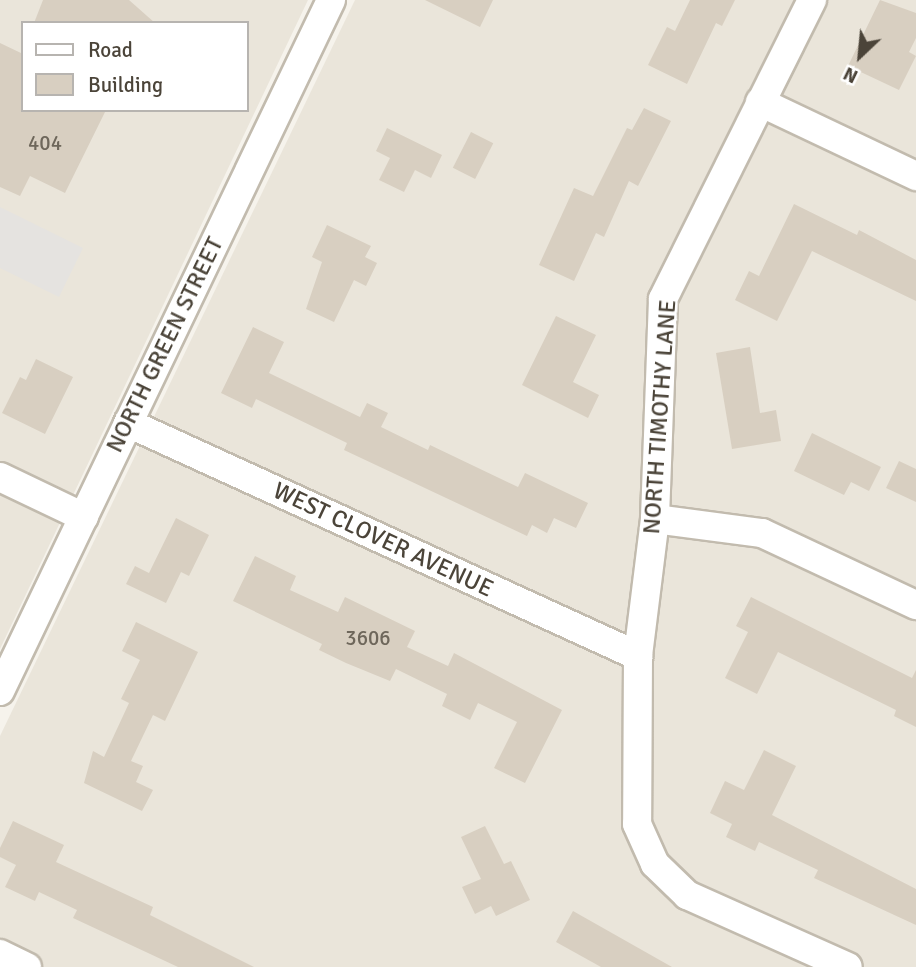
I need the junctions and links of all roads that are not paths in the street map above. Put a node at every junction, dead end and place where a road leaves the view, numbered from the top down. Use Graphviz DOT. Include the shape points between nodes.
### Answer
graph roads {
  1 [pos="331,0"];
  2 [pos="812,0"];
  3 [pos="760,102"];
  4 [pos="916,176"];
  5 [pos="128,423"];
  6 [pos="0,477"];
  7 [pos="83,517"];
  8 [pos="655,519"];
  9 [pos="916,605"];
  10 [pos="638,656"];
  11 [pos="0,691"];
  12 [pos="0,954"];
  13 [pos="27,967"];
  14 [pos="848,967"];
  1 -- 5 [label="street, NORTH GREEN STREET"];
  2 -- 3 [label="street, NORTH TIMOTHY LANE"];
  3 -- 4 [label="street"];
  3 -- 8 [label="street, NORTH TIMOTHY LANE" via="663,299"];
  5 -- 7 [label="street, NORTH GREEN STREET"];
  5 -- 10 [label="street, WEST CLOVER AVENUE"];
  6 -- 7 [label="street"];
  7 -- 11 [label="street, NORTH GREEN STREET"];
  8 -- 9 [label="street" via="762,533"];
  8 -- 10 [label="street, NORTH TIMOTHY LANE"];
  10 -- 14 [label="street, NORTH TIMOTHY LANE" via="637,824 655,864 687,895"];
  12 -- 13 [label="street"];
}
